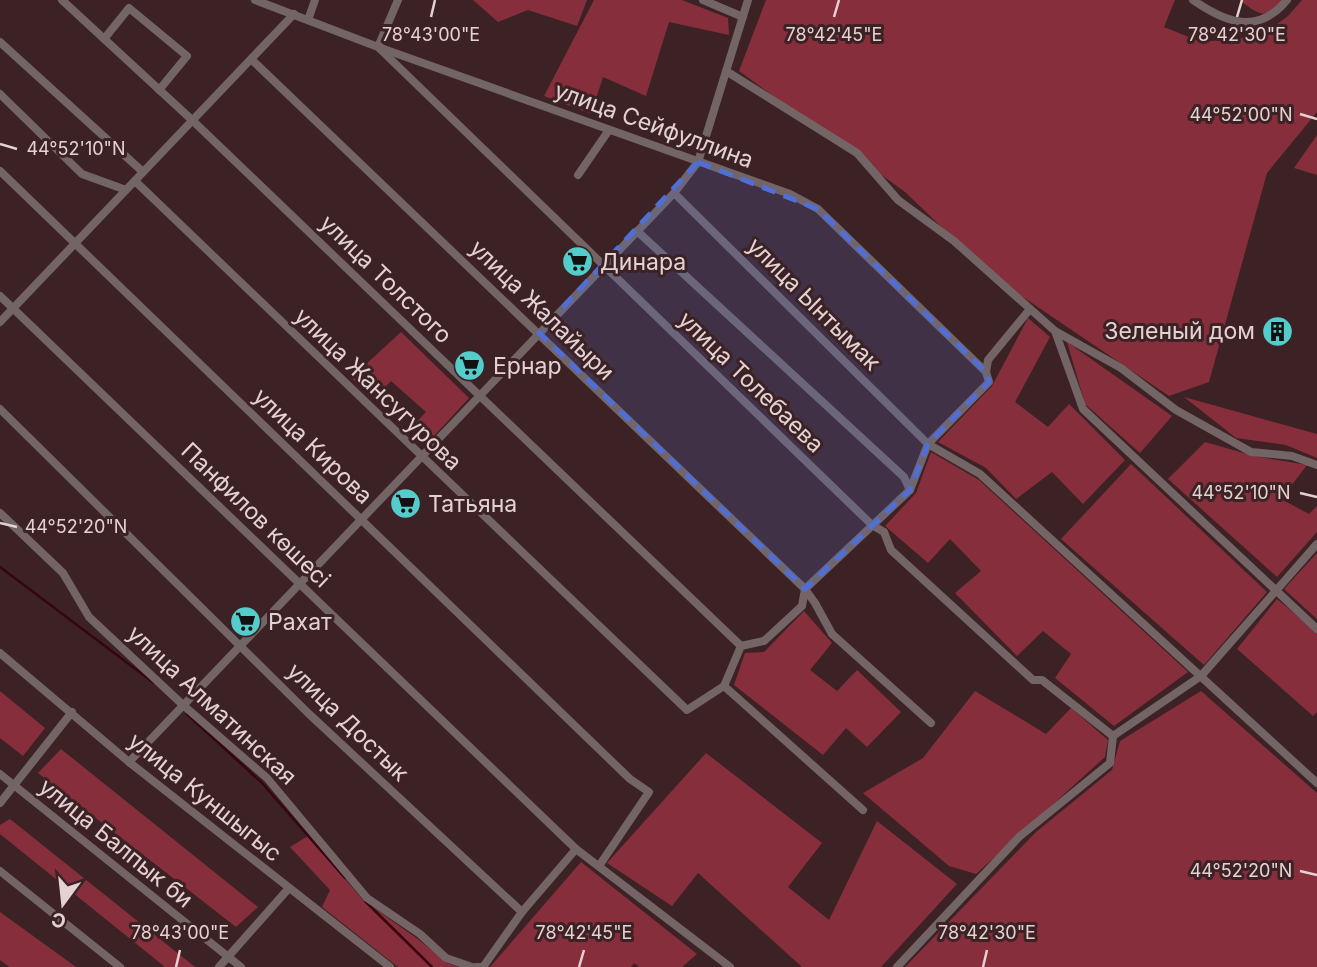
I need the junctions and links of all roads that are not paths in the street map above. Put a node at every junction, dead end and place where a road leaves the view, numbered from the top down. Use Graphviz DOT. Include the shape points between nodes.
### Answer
graph roads {
  1 [pos="62,0"];
  2 [pos="255,0"];
  3 [pos="315,0"];
  4 [pos="398,0"];
  5 [pos="704,0"];
  6 [pos="748,0"];
  7 [pos="1193,0"];
  8 [pos="1287,0"];
  9 [pos="294,14"];
  10 [pos="743,17"];
  11 [pos="307,20"];
  12 [pos="104,39"];
  13 [pos="0,42"];
  14 [pos="377,47"];
  15 [pos="251,59"];
  16 [pos="726,71"];
  17 [pos="159,90"];
  18 [pos="0,94"];
  19 [pos="192,120"];
  20 [pos="609,130"];
  21 [pos="698,162"];
  22 [pos="0,171"];
  23 [pos="143,172"];
  24 [pos="578,176"];
  25 [pos="135,181"];
  26 [pos="126,190"];
  27 [pos="674,193"];
  28 [pos="637,231"];
  29 [pos="75,244"];
  30 [pos="604,266"];
  31 [pos="0,296"];
  32 [pos="13,309"];
  33 [pos="1030,309"];
  34 [pos="0,322"];
  35 [pos="1055,331"];
  36 [pos="539,333"];
  37 [pos="986,372"];
  38 [pos="480,396"];
  39 [pos="0,409"];
  40 [pos="928,444"];
  41 [pos="421,457"];
  42 [pos="1317,465"];
  43 [pos="910,490"];
  44 [pos="0,513"];
  45 [pos="361,519"];
  46 [pos="872,525"];
  47 [pos="1317,544"];
  48 [pos="300,583"];
  49 [pos="805,589"];
  50 [pos="1275,590"];
  51 [pos="1317,629"];
  52 [pos="242,645"];
  53 [pos="741,646"];
  54 [pos="0,653"];
  55 [pos="1201,676"];
  56 [pos="724,686"];
  57 [pos="183,705"];
  58 [pos="72,712"];
  59 [pos="931,723"];
  60 [pos="1113,736"];
  61 [pos="129,762"];
  62 [pos="0,774"];
  63 [pos="1317,783"];
  64 [pos="15,786"];
  65 [pos="0,803"];
  66 [pos="863,810"];
  67 [pos="576,849"];
  68 [pos="599,866"];
  69 [pos="0,870"];
  70 [pos="289,888"];
  71 [pos="522,912"];
  72 [pos="228,956"];
  73 [pos="120,967"];
  74 [pos="219,967"];
  75 [pos="241,967"];
  76 [pos="390,967"];
  77 [pos="474,967"];
  78 [pos="730,967"];
  79 [pos="897,967"];
  1 -- 12 [label="street, улица Толстого"];
  2 -- 9 [label="street, улица Сейфуллина"];
  3 -- 11 [label="street"];
  4 -- 14 [label="street"];
  5 -- 10 [label="street"];
  6 -- 10 [label="street"];
  7 -- 8 [label="street" via="1236,22 1258,22 1277,12"];
  9 -- 11 [label="street, улица Сейфуллина"];
  9 -- 15 [label="street"];
  10 -- 16 [label="street"];
  11 -- 14 [label="street, улица Сейфуллина"];
  12 -- 17 [label="street, улица Толстого"];
  12 -- 17 [label="street" via="129,8 187,56"];
  13 -- 23 [label="street"];
  14 -- 20 [label="street, улица Сейфуллина"];
  14 -- 30 [label="street, улица Толебаева"];
  15 -- 19 [label="street"];
  15 -- 36 [label="street, улица Жалайыри"];
  16 -- 21 [label="street"];
  16 -- 33 [label="street" via="857,153 898,200 954,241"];
  17 -- 19 [label="street, улица Толстого"];
  18 -- 26 [label="street" via="82,174"];
  19 -- 23 [label="street"];
  19 -- 38 [label="street, улица Толстого"];
  20 -- 21 [label="street, улица Сейфуллина"];
  20 -- 24 [label="street"];
  21 -- 27 [label="street"];
  21 -- 37 [label="street, улица Сейфуллина" via="790,194 818,209"];
  22 -- 29 [label="street, улица Кирова"];
  23 -- 25 [label="street"];
  25 -- 26 [label="street"];
  25 -- 41 [label="street, улица Жансугурова"];
  26 -- 29 [label="street"];
  27 -- 28 [label="street"];
  27 -- 40 [label="street, улица Ынтымак"];
  28 -- 30 [label="street"];
  28 -- 43 [label="street" via="904,477"];
  29 -- 32 [label="street"];
  29 -- 45 [label="street, улица Кирова"];
  30 -- 36 [label="street"];
  30 -- 46 [label="street, улица Толебаева"];
  31 -- 32 [label="street, Панфилов көшесі"];
  32 -- 34 [label="street"];
  32 -- 48 [label="street, Панфилов көшесі"];
  33 -- 35 [label="street"];
  33 -- 37 [label="street" via="988,360"];
  35 -- 42 [label="street" via="1121,368 1176,410 1251,452 1292,456"];
  35 -- 50 [label="street" via="1083,409"];
  36 -- 38 [label="street"];
  36 -- 49 [label="street, улица Жалайыри"];
  37 -- 40 [label="street" via="989,382"];
  38 -- 41 [label="street"];
  38 -- 53 [label="street, улица Толстого"];
  39 -- 52 [label="street, улица Достык"];
  40 -- 43 [label="street"];
  40 -- 55 [label="street, улица Ынтымак" via="980,474"];
  41 -- 45 [label="street"];
  41 -- 56 [label="street, улица Жансугурова" via="687,710"];
  43 -- 46 [label="street"];
  44 -- 57 [label="street, улица Алматинская" via="63,573 89,617"];
  45 -- 48 [label="street"];
  45 -- 68 [label="street, улица Кирова" via="630,779 649,792"];
  46 -- 49 [label="street"];
  46 -- 60 [label="street, улица Толебаева" via="884,532 891,550 1033,680 1042,680"];
  47 -- 50 [label="street"];
  48 -- 52 [label="street"];
  48 -- 67 [label="street, Панфилов көшесі"];
  49 -- 53 [label="street" via="802,606 764,641"];
  49 -- 59 [label="street, улица Жалайыри" via="832,634"];
  50 -- 51 [label="street"];
  50 -- 55 [label="street"];
  52 -- 57 [label="street"];
  52 -- 71 [label="street, улица Достык" via="308,713"];
  53 -- 56 [label="street"];
  54 -- 58 [label="street, улица Куншыгыс"];
  55 -- 60 [label="street"];
  55 -- 63 [label="street, улица Ынтымак"];
  56 -- 66 [label="street"];
  57 -- 61 [label="street"];
  57 -- 77 [label="street, улица Алматинская" via="267,778 367,898 446,958"];
  58 -- 61 [label="street, улица Куншыгыс"];
  58 -- 64 [label="street"];
  60 -- 79 [label="street" via="1110,763 1019,837"];
  61 -- 70 [label="street, улица Куншыгыс"];
  62 -- 64 [label="street, улица Балпык би"];
  64 -- 65 [label="street"];
  64 -- 72 [label="street, улица Балпык би"];
  67 -- 68 [label="street, Панфилов көшесі"];
  67 -- 71 [label="street"];
  68 -- 78 [label="street, Панфилов көшесі"];
  69 -- 73 [label="street"];
  70 -- 72 [label="street"];
  70 -- 76 [label="street, улица Куншыгыс"];
  71 -- 77 [label="street, улица Алматинская" via="483,967"];
  72 -- 74 [label="street"];
  72 -- 75 [label="street, улица Балпык би"];
}
